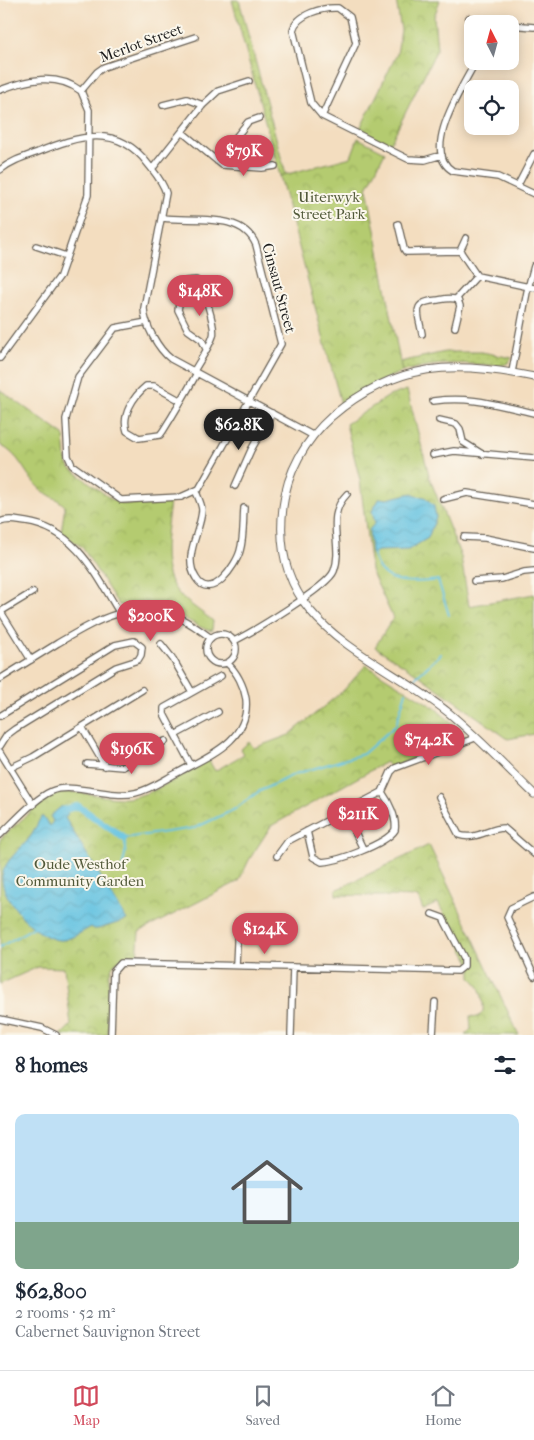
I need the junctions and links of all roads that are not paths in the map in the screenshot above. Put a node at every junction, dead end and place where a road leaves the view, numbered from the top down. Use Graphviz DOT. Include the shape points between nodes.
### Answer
graph roads {
  1 [pos="519,26"];
  2 [pos="534,27"];
  3 [pos="195,37"];
  4 [pos="472,70"];
  5 [pos="249,81"];
  6 [pos="0,90"];
  7 [pos="83,93"];
  8 [pos="163,105"];
  9 [pos="203,105"];
  10 [pos="322,116"];
  11 [pos="259,118"];
  12 [pos="182,132"];
  13 [pos="90,137"];
  14 [pos="534,154"];
  15 [pos="442,155"];
  16 [pos="217,161"];
  17 [pos="275,166"];
  18 [pos="152,169"];
  19 [pos="0,170"];
  20 [pos="518,185"];
  21 [pos="534,194"];
  22 [pos="163,218"];
  23 [pos="398,224"];
  24 [pos="466,238"];
  25 [pos="36,246"];
  26 [pos="460,251"];
  27 [pos="66,256"];
  28 [pos="534,266"];
  29 [pos="476,276"];
  30 [pos="531,287"];
  31 [pos="456,299"];
  32 [pos="147,322"];
  33 [pos="455,327"];
  34 [pos="422,334"];
  35 [pos="206,348"];
  36 [pos="0,358"];
  37 [pos="196,372"];
  38 [pos="512,372"];
  39 [pos="534,377"];
  40 [pos="181,400"];
  41 [pos="433,401"];
  42 [pos="249,402"];
  43 [pos="272,413"];
  44 [pos="534,414"];
  45 [pos="439,420"];
  46 [pos="312,435"];
  47 [pos="482,454"];
  48 [pos="433,455"];
  49 [pos="534,458"];
  50 [pos="235,486"];
  51 [pos="196,492"];
  52 [pos="347,494"];
  53 [pos="443,499"];
  54 [pos="534,504"];
  55 [pos="244,508"];
  56 [pos="1,519"];
  57 [pos="464,537"];
  58 [pos="534,548"];
  59 [pos="534,571"];
  60 [pos="474,581"];
  61 [pos="33,592"];
  62 [pos="302,599"];
  63 [pos="0,612"];
  64 [pos="119,612"];
  65 [pos="211,638"];
  66 [pos="234,641"];
  67 [pos="161,644"];
  68 [pos="30,660"];
  69 [pos="227,664"];
  70 [pos="221,676"];
  71 [pos="0,679"];
  72 [pos="142,690"];
  73 [pos="192,692"];
  74 [pos="218,712"];
  75 [pos="0,716"];
  76 [pos="82,727"];
  77 [pos="175,735"];
  78 [pos="475,738"];
  79 [pos="166,741"];
  80 [pos="0,746"];
  81 [pos="0,752"];
  82 [pos="87,764"];
  83 [pos="191,765"];
  84 [pos="105,766"];
  85 [pos="10,768"];
  86 [pos="382,792"];
  87 [pos="534,794"];
  88 [pos="439,797"];
  89 [pos="33,805"];
  90 [pos="353,828"];
  91 [pos="307,831"];
  92 [pos="0,835"];
  93 [pos="363,849"];
  94 [pos="534,854"];
  95 [pos="277,856"];
  96 [pos="534,897"];
  97 [pos="432,914"];
  98 [pos="238,922"];
  99 [pos="236,965"];
  100 [pos="293,967"];
  101 [pos="534,976"];
  102 [pos="435,1002"];
  103 [pos="0,1019"];
  104 [pos="56,1035"];
  105 [pos="111,1035"];
  106 [pos="291,1035"];
  107 [pos="433,1035"];
  1 -- 2 [label="street"];
  3 -- 7 [label="street, Merlot Street" via="100,69"];
  4 -- 15 [label="street" via="442,129"];
  5 -- 9 [label="street" via="223,88"];
  6 -- 7 [label="street" via="38,79 68,84"];
  7 -- 13 [label="street" via="90,110"];
  8 -- 9 [label="street" via="187,99"];
  9 -- 12 [label="street"];
  10 -- 10 [label="street" via="311,103 293,30 304,16 338,8 350,17 355,47"];
  10 -- 15 [label="street" via="408,159 425,160"];
  11 -- 16 [label="street" via="248,122"];
  12 -- 16 [label="street"];
  12 -- 18 [label="street"];
  13 -- 18 [label="street" via="122,142 137,151"];
  13 -- 19 [label="street" via="68,140 14,161"];
  13 -- 27 [label="street" via="90,190"];
  14 -- 20 [label="street"];
  15 -- 20 [label="street" via="445,164 453,171 492,175"];
  16 -- 17 [label="street" via="229,166"];
  18 -- 22 [label="street" via="165,190"];
  20 -- 21 [label="street"];
  22 -- 32 [label="street" via="145,302"];
  22 -- 42 [label="street, Cinsaut Street" via="231,223 245,230 254,241 281,340"];
  23 -- 26 [label="street" via="406,252"];
  24 -- 26 [label="street"];
  25 -- 27 [label="street"];
  26 -- 29 [label="street"];
  27 -- 36 [label="street" via="57,280"];
  28 -- 30 [label="street"];
  29 -- 30 [label="street"];
  29 -- 31 [label="street"];
  30 -- 38 [label="street"];
  31 -- 33 [label="street" via="460,306"];
  31 -- 34 [label="street" via="420,304"];
  32 -- 37 [label="street" via="164,353"];
  32 -- 51 [label="street" via="113,330 78,377 66,419 68,456 75,469 121,500 181,497"];
  35 -- 35 [label="street" via="204,342 188,330 178,310 182,286 186,281 196,280 202,286 214,332"];
  35 -- 37 [label="street"];
  37 -- 40 [label="street"];
  37 -- 42 [label="street"];
  38 -- 39 [label="street"];
  38 -- 46 [label="street" via="452,366 401,376 341,409"];
  40 -- 40 [label="street" via="160,435 139,438 127,431 125,422 129,408 146,386 154,386"];
  41 -- 44 [label="street" via="486,401"];
  42 -- 43 [label="street"];
  42 -- 51 [label="street, Cinsaut Street"];
  43 -- 46 [label="street"];
  43 -- 50 [label="street"];
  45 -- 47 [label="street" via="456,424 463,442"];
  46 -- 62 [label="street" via="290,474 281,519 284,555"];
  47 -- 48 [label="street" via="454,451"];
  47 -- 49 [label="street"];
  51 -- 55 [label="street" via="202,509 193,538 192,569 201,584 219,583 238,557"];
  52 -- 62 [label="street" via="336,514 334,571"];
  53 -- 54 [label="street" via="467,494"];
  56 -- 64 [label="street" via="39,525 74,544"];
  57 -- 58 [label="street"];
  59 -- 60 [label="street" via="502,579"];
  61 -- 63 [label="street"];
  62 -- 66 [label="street"];
  62 -- 78 [label="street" via="321,625 449,713"];
  63 -- 68 [label="street"];
  64 -- 65 [label="street" via="143,609 167,613"];
  64 -- 68 [label="street" via="95,621"];
  65 -- 66 [label="street" via="225,634"];
  65 -- 69 [label="street" via="206,648 207,656 215,664"];
  66 -- 69 [label="street" via="236,654"];
  67 -- 73 [label="street"];
  68 -- 71 [label="street"];
  69 -- 83 [label="street" via="244,689 246,709 243,722 229,743"];
  70 -- 73 [label="street"];
  72 -- 76 [label="street"];
  73 -- 77 [label="street" via="164,708"];
  74 -- 77 [label="street"];
  75 -- 80 [label="street" via="115,645 134,641 142,647 138,660 116,667 15,729"];
  76 -- 84 [label="street"];
  76 -- 85 [label="street"];
  77 -- 83 [label="street"];
  78 -- 86 [label="street" via="395,768"];
  78 -- 87 [label="street"];
  79 -- 84 [label="street" via="125,767"];
  81 -- 85 [label="street"];
  82 -- 84 [label="street"];
  83 -- 89 [label="street" via="133,794 59,789 47,793"];
  85 -- 89 [label="street"];
  86 -- 91 [label="street"];
  86 -- 93 [label="street" via="396,823 395,830 390,836"];
  88 -- 94 [label="street" via="456,832 463,837 504,828"];
  89 -- 92 [label="street"];
  90 -- 93 [label="street"];
  91 -- 93 [label="street" via="312,854 319,862 350,856"];
  91 -- 95 [label="street" via="286,843"];
  96 -- 101 [label="street" via="511,908 507,917"];
  97 -- 100 [label="street" via="443,918 464,958 464,966 458,971"];
  98 -- 99 [label="street"];
  99 -- 100 [label="street"];
  99 -- 105 [label="street" via="119,964 112,976"];
  100 -- 106 [label="street"];
  102 -- 107 [label="street"];
  103 -- 104 [label="street" via="42,1028"];
}
